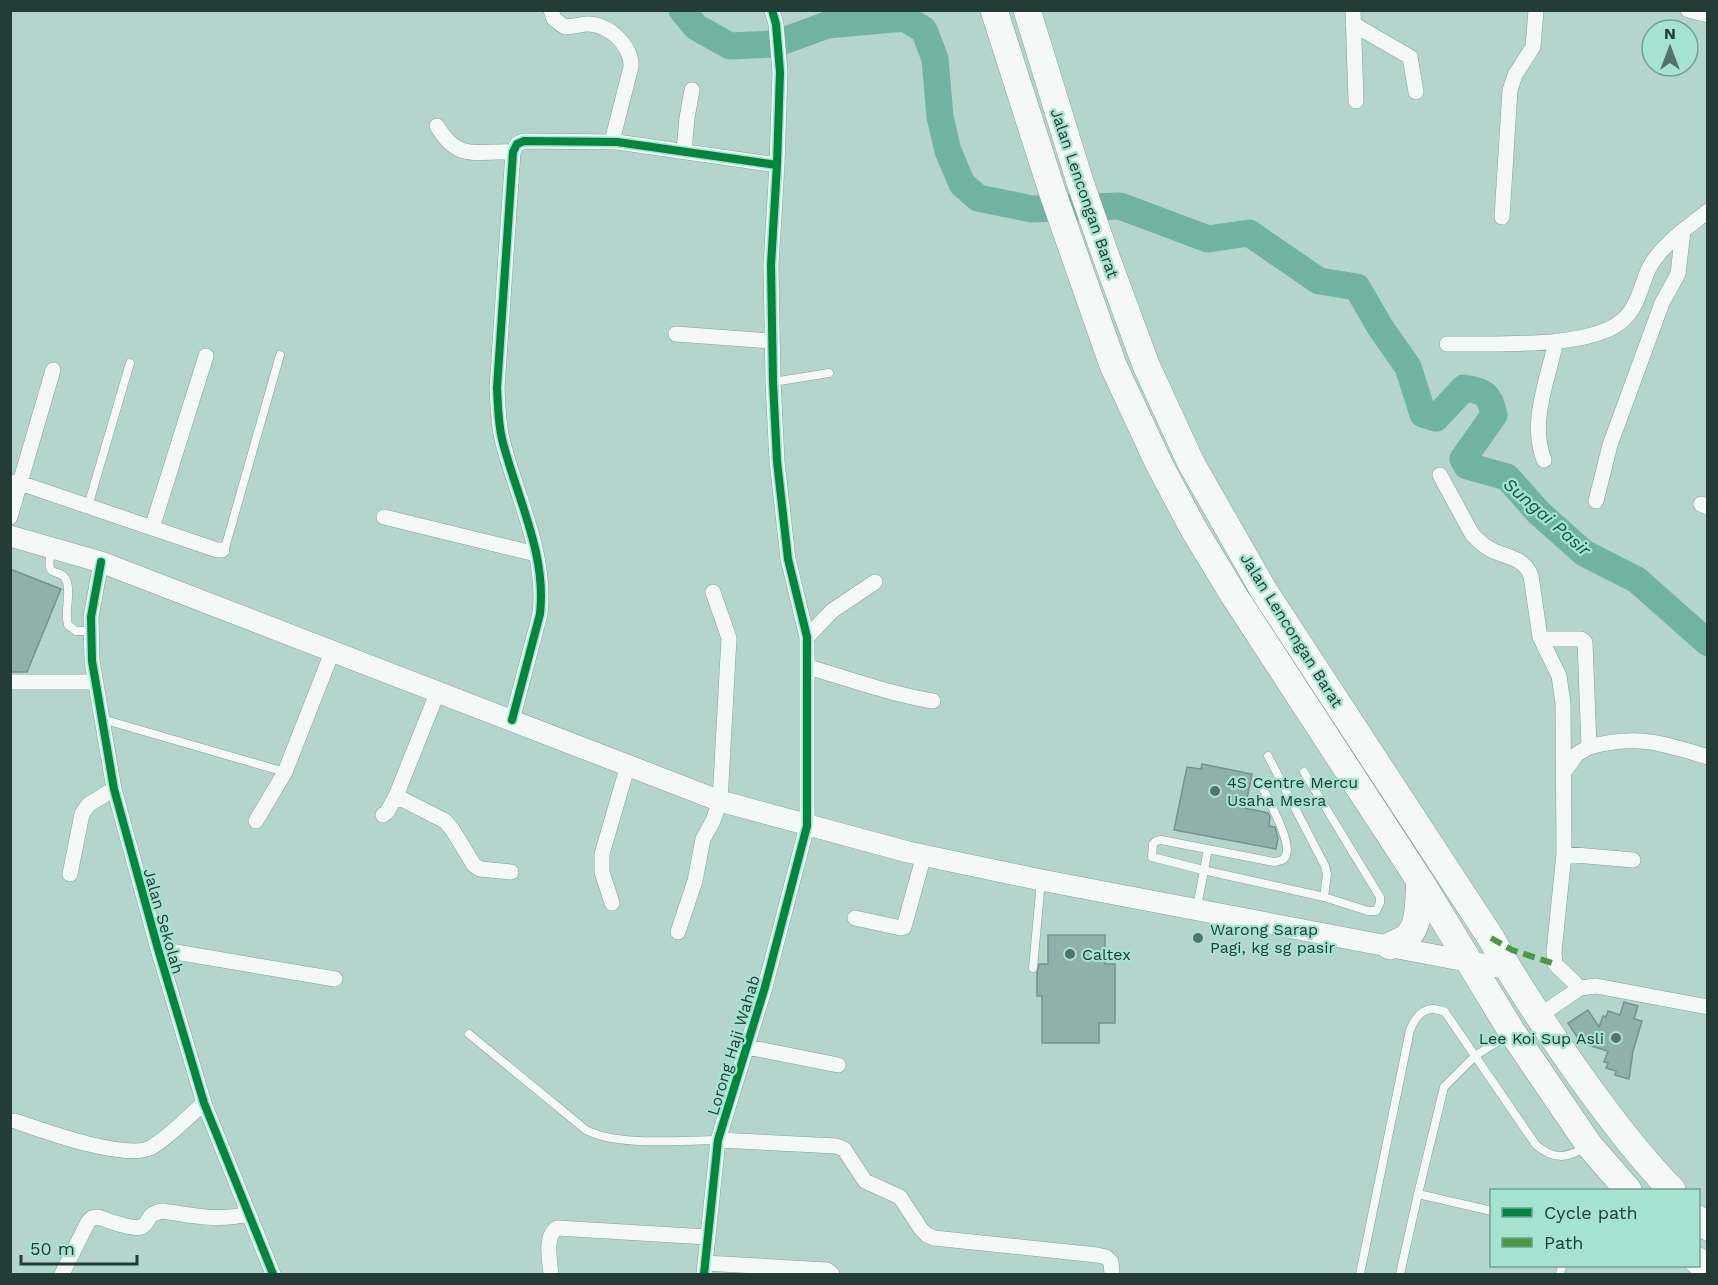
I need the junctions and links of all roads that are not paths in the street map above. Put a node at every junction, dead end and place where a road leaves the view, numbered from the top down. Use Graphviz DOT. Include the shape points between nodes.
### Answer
graph roads {
  1 [pos="551,10"];
  2 [pos="994,10"];
  3 [pos="1027,10"];
  4 [pos="1536,10"];
  5 [pos="1690,11"];
  6 [pos="1707,15"];
  7 [pos="774,17"];
  8 [pos="1353,17"];
  9 [pos="693,90"];
  10 [pos="1416,93"];
  11 [pos="1356,101"];
  12 [pos="437,126"];
  13 [pos="612,141"];
  14 [pos="684,151"];
  15 [pos="513,152"];
  16 [pos="777,165"];
  17 [pos="1707,211"];
  18 [pos="1502,217"];
  19 [pos="1683,231"];
  20 [pos="676,334"];
  21 [pos="772,341"];
  22 [pos="1557,341"];
  23 [pos="1447,344"];
  24 [pos="280,355"];
  25 [pos="206,356"];
  26 [pos="130,363"];
  27 [pos="53,370"];
  28 [pos="829,373"];
  29 [pos="773,382"];
  30 [pos="1544,460"];
  31 [pos="1440,475"];
  32 [pos="15,482"];
  33 [pos="1596,501"];
  34 [pos="88,506"];
  35 [pos="384,517"];
  36 [pos="10,518"];
  37 [pos="152,528"];
  38 [pos="10,536"];
  39 [pos="53,548"];
  40 [pos="222,550"];
  41 [pos="536,554"];
  42 [pos="101,562"];
  43 [pos="875,582"];
  44 [pos="713,592"];
  45 [pos="91,631"];
  46 [pos="1540,637"];
  47 [pos="807,638"];
  48 [pos="333,650"];
  49 [pos="808,666"];
  50 [pos="10,682"];
  51 [pos="95,682"];
  52 [pos="438,691"];
  53 [pos="933,701"];
  54 [pos="101,719"];
  55 [pos="512,720"];
  56 [pos="1589,747"];
  57 [pos="1268,756"];
  58 [pos="1707,757"];
  59 [pos="628,765"];
  60 [pos="1565,771"];
  61 [pos="285,772"];
  62 [pos="1304,772"];
  63 [pos="1261,784"];
  64 [pos="114,789"];
  65 [pos="396,796"];
  66 [pos="720,801"];
  67 [pos="383,815"];
  68 [pos="256,821"];
  69 [pos="807,826"];
  70 [pos="1208,849"];
  71 [pos="1564,854"];
  72 [pos="924,855"];
  73 [pos="1633,860"];
  74 [pos="1203,870"];
  75 [pos="511,872"];
  76 [pos="70,874"];
  77 [pos="1041,880"];
  78 [pos="1420,881"];
  79 [pos="1324,897"];
  80 [pos="612,903"];
  81 [pos="1196,910"];
  82 [pos="855,918"];
  83 [pos="678,932"];
  84 [pos="1390,946"];
  85 [pos="158,949"];
  86 [pos="1470,962"];
  87 [pos="1033,968"];
  88 [pos="1508,969"];
  89 [pos="335,979"];
  90 [pos="1580,988"];
  91 [pos="1707,1007"];
  92 [pos="1539,1016"];
  93 [pos="1512,1032"];
  94 [pos="469,1034"];
  95 [pos="747,1047"];
  96 [pos="1475,1056"];
  97 [pos="838,1065"];
  98 [pos="204,1103"];
  99 [pos="15,1121"];
  100 [pos="718,1140"];
  101 [pos="1589,1145"];
  102 [pos="1626,1189"];
  103 [pos="1670,1189"];
  104 [pos="1418,1194"];
  105 [pos="1490,1211"];
  106 [pos="249,1214"];
  107 [pos="706,1238"];
  108 [pos="705,1269"];
  109 [pos="62,1275"];
  110 [pos="273,1275"];
  111 [pos="551,1275"];
  112 [pos="832,1275"];
  113 [pos="1112,1275"];
  114 [pos="1360,1275"];
  115 [pos="1400,1275"];
  1 -- 13 [label="street" via="554,19 565,27 600,26 616,35 630,55 632,67"];
  2 -- 78 [label="highway, Jalan Lencongan Barat" via="1113,365 1159,464 1233,594"];
  3 -- 88 [label="highway, Jalan Lencongan Barat" via="1105,254 1146,365 1191,463 1264,591"];
  4 -- 18 [label="street" via="1533,47 1510,90"];
  5 -- 6 [label="street"];
  7 -- 16 [label="street, Lorong Haji Wahab" via="780,72"];
  8 -- 10 [label="street" via="1410,57"];
  8 -- 11 [label="street"];
  9 -- 14 [label="street"];
  12 -- 15 [label="street" via="460,151"];
  13 -- 14 [label="street"];
  13 -- 15 [label="street" via="524,141"];
  14 -- 16 [label="street"];
  15 -- 41 [label="street" via="498,417"];
  16 -- 21 [label="street, Lorong Haji Wahab" via="771,265"];
  17 -- 19 [label="street"];
  19 -- 22 [label="street" via="1657,257 1634,306 1615,327 1600,334"];
  19 -- 33 [label="street" via="1678,274 1662,303 1610,445"];
  20 -- 21 [label="street"];
  21 -- 29 [label="street, Lorong Haji Wahab"];
  22 -- 23 [label="street"];
  22 -- 30 [label="street" via="1538,419 1538,445"];
  24 -- 40 [label="lane"];
  25 -- 37 [label="street"];
  26 -- 34 [label="lane"];
  27 -- 32 [label="street"];
  28 -- 29 [label="lane"];
  29 -- 47 [label="street, Lorong Haji Wahab" via="788,559"];
  31 -- 46 [label="street" via="1479,542 1528,567"];
  32 -- 34 [label="street"];
  32 -- 36 [label="street"];
  34 -- 37 [label="street"];
  35 -- 41 [label="street"];
  37 -- 40 [label="street"];
  38 -- 39 [label="main road"];
  39 -- 42 [label="main road"];
  39 -- 45 [label="lane" via="48,566 67,582 68,625 76,631"];
  41 -- 55 [label="street" via="542,583 540,614"];
  42 -- 45 [label="street, Jalan Sekolah"];
  42 -- 48 [label="main road"];
  43 -- 47 [label="street" via="832,611"];
  44 -- 66 [label="street" via="729,638"];
  45 -- 51 [label="street, Jalan Sekolah"];
  46 -- 56 [label="street" via="1585,642"];
  46 -- 60 [label="street" via="1562,689"];
  47 -- 49 [label="street, Lorong Haji Wahab"];
  48 -- 52 [label="main road"];
  48 -- 61 [label="street"];
  49 -- 53 [label="street" via="883,691"];
  49 -- 69 [label="street, Lorong Haji Wahab"];
  50 -- 51 [label="street"];
  51 -- 54 [label="street, Jalan Sekolah"];
  52 -- 55 [label="main road"];
  52 -- 65 [label="street"];
  54 -- 61 [label="lane"];
  54 -- 64 [label="street, Jalan Sekolah"];
  55 -- 59 [label="main road"];
  56 -- 58 [label="street" via="1647,740"];
  56 -- 60 [label="street" via="1577,754"];
  57 -- 79 [label="lane" via="1325,866"];
  59 -- 66 [label="main road"];
  59 -- 80 [label="street" via="601,863"];
  60 -- 71 [label="street"];
  61 -- 68 [label="street"];
  62 -- 79 [label="lane" via="1380,897 1380,903 1374,912"];
  63 -- 70 [label="lane" via="1284,837 1284,859 1274,862"];
  64 -- 76 [label="street" via="82,813"];
  64 -- 85 [label="street, Jalan Sekolah"];
  65 -- 67 [label="street"];
  65 -- 75 [label="street" via="445,821 474,866"];
  66 -- 69 [label="main road"];
  66 -- 83 [label="street" via="703,839 695,881"];
  69 -- 72 [label="main road"];
  69 -- 95 [label="street, Lorong Haji Wahab"];
  70 -- 74 [label="lane"];
  70 -- 74 [label="lane" via="1161,840 1153,844 1152,856 1157,859"];
  71 -- 73 [label="street"];
  71 -- 90 [label="street" via="1555,964"];
  72 -- 77 [label="main road"];
  72 -- 82 [label="street" via="904,927"];
  74 -- 79 [label="lane"];
  74 -- 81 [label="lane"];
  77 -- 81 [label="main road"];
  77 -- 87 [label="lane"];
  78 -- 84 [label="highway" via="1413,928 1405,939"];
  78 -- 86 [label="highway, Jalan Lencongan Barat"];
  81 -- 84 [label="main road"];
  84 -- 86 [label="main road"];
  85 -- 89 [label="street"];
  85 -- 98 [label="street, Jalan Sekolah"];
  86 -- 88 [label="main road"];
  86 -- 93 [label="highway, Jalan Lencongan Barat"];
  88 -- 92 [label="highway, Jalan Lencongan Barat"];
  90 -- 91 [label="street" via="1611,988"];
  90 -- 92 [label="street"];
  92 -- 103 [label="highway, Jalan Lencongan Barat" via="1612,1120"];
  93 -- 96 [label="lane"];
  93 -- 101 [label="highway, Jalan Lencongan Barat"];
  94 -- 100 [label="lane" via="598,1136 622,1140"];
  95 -- 97 [label="street"];
  95 -- 100 [label="street, Lorong Haji Wahab"];
  96 -- 101 [label="lane" via="1536,1146 1548,1155 1564,1156"];
  96 -- 104 [label="lane" via="1444,1087"];
  96 -- 114 [label="lane" via="1445,1012 1429,1009 1414,1020"];
  98 -- 99 [label="street" via="157,1144 133,1151 61,1136"];
  98 -- 106 [label="street, Jalan Sekolah"];
  100 -- 107 [label="street, Lorong Haji Wahab"];
  100 -- 113 [label="street" via="836,1146 849,1153 864,1181 900,1197 927,1235 1096,1254 1111,1262"];
  101 -- 102 [label="highway, Jalan Lencongan Barat"];
  104 -- 105 [label="lane"];
  104 -- 115 [label="lane"];
  106 -- 109 [label="street" via="216,1219 163,1211 150,1215 144,1225 136,1228 92,1218"];
  106 -- 110 [label="street, Jalan Sekolah"];
  107 -- 108 [label="street, Lorong Haji Wahab"];
  107 -- 111 [label="street" via="557,1228 550,1238"];
  108 -- 112 [label="street" via="827,1270"];
}
